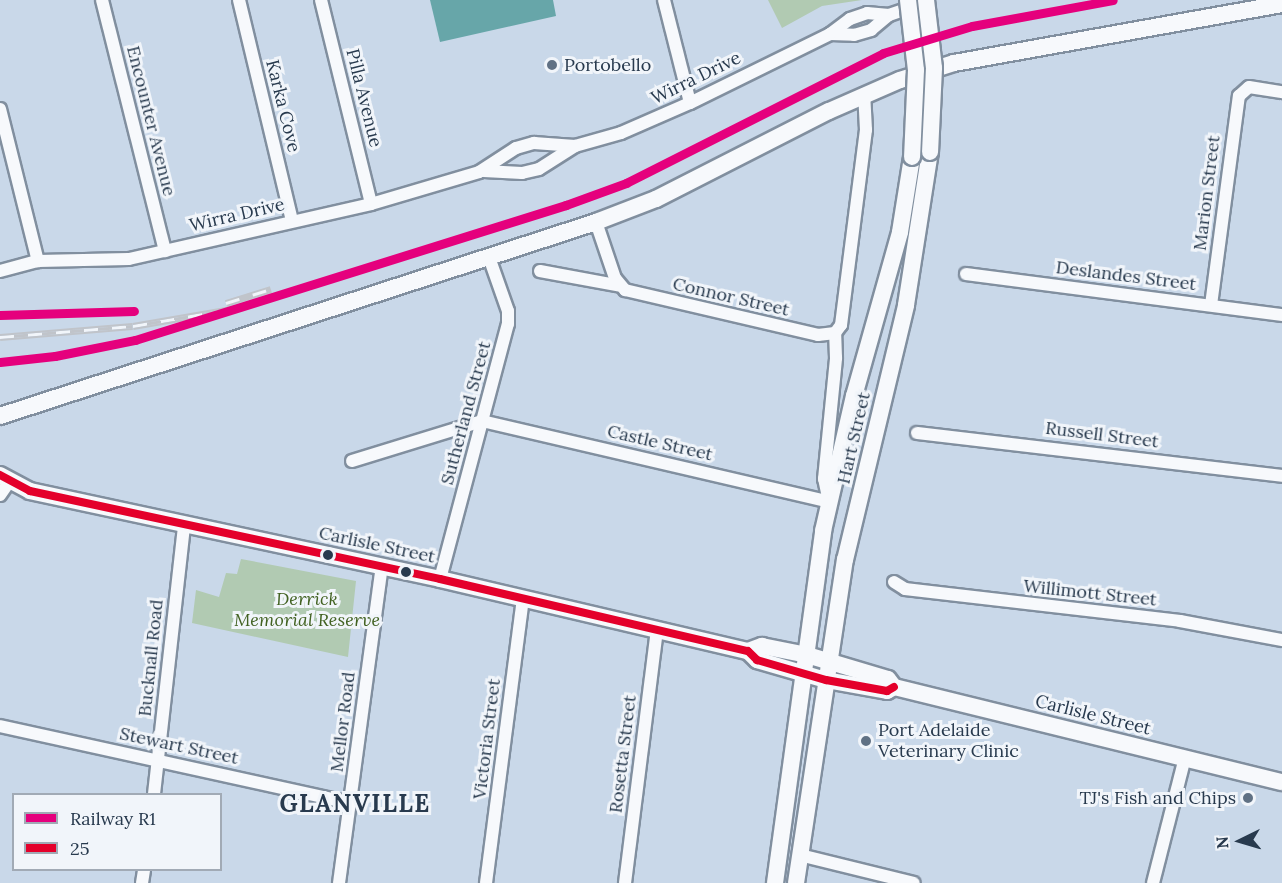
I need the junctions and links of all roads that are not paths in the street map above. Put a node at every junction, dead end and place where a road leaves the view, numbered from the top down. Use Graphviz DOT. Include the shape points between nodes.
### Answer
graph roads {
  1 [pos="102,0"];
  2 [pos="238,0"];
  3 [pos="321,0"];
  4 [pos="664,0"];
  5 [pos="908,0"];
  6 [pos="926,0"];
  7 [pos="934,0"];
  8 [pos="1282,4"];
  9 [pos="1282,92"];
  10 [pos="864,94"];
  11 [pos="690,103"];
  12 [pos="0,109"];
  13 [pos="575,146"];
  14 [pos="479,172"];
  15 [pos="371,204"];
  16 [pos="292,220"];
  17 [pos="596,222"];
  18 [pos="165,251"];
  19 [pos="489,257"];
  20 [pos="38,261"];
  21 [pos="0,271"];
  22 [pos="540,271"];
  23 [pos="966,274"];
  24 [pos="621,286"];
  25 [pos="1211,305"];
  26 [pos="1282,315"];
  27 [pos="835,333"];
  28 [pos="0,416"];
  29 [pos="482,421"];
  30 [pos="917,433"];
  31 [pos="352,461"];
  32 [pos="1282,476"];
  33 [pos="3,484"];
  34 [pos="829,502"];
  35 [pos="184,525"];
  36 [pos="382,566"];
  37 [pos="440,579"];
  38 [pos="894,582"];
  39 [pos="523,599"];
  40 [pos="657,630"];
  41 [pos="1282,640"];
  42 [pos="748,651"];
  43 [pos="807,655"];
  44 [pos="828,662"];
  45 [pos="804,673"];
  46 [pos="826,680"];
  47 [pos="894,687"];
  48 [pos="0,726"];
  49 [pos="1185,757"];
  50 [pos="159,760"];
  51 [pos="1282,782"];
  52 [pos="154,793"];
  53 [pos="351,803"];
  54 [pos="800,855"];
  55 [pos="339,883"];
  56 [pos="486,883"];
  57 [pos="625,883"];
  58 [pos="775,883"];
  59 [pos="796,883"];
  60 [pos="914,883"];
  61 [pos="1153,883"];
  1 -- 18 [label="street, Encounter Avenue"];
  2 -- 16 [label="street, Karka Cove"];
  3 -- 15 [label="street, Pilla Avenue"];
  4 -- 11 [label="street"];
  5 -- 34 [label="main road, Hart Street, bridge" via="915,70 912,157 900,232"];
  6 -- 44 [label="main road, Hart Street, bridge" via="934,68 930,152 906,305 844,560"];
  7 -- 11 [label="street, Wirra Drive" via="889,15 871,30 854,35 830,34"];
  8 -- 10 [label="main road" via="954,63"];
  9 -- 25 [label="street, Marion Street" via="1245,88 1237,104"];
  10 -- 17 [label="main road" via="656,199"];
  10 -- 27 [label="street, Hart Street" via="866,130 841,325"];
  11 -- 13 [label="street, Wirra Drive"];
  12 -- 20 [label="street"];
  13 -- 14 [label="street, Wirra Drive" via="531,171"];
  13 -- 14 [label="street, Wirra Drive" via="534,143 516,148"];
  14 -- 15 [label="street, Wirra Drive"];
  15 -- 16 [label="street, Wirra Drive"];
  16 -- 18 [label="street, Wirra Drive"];
  17 -- 19 [label="main road"];
  17 -- 24 [label="street"];
  18 -- 20 [label="street, Wirra Drive" via="129,259"];
  19 -- 28 [label="main road"];
  19 -- 29 [label="street, Sutherland Street" via="509,317"];
  20 -- 21 [label="street, Wirra Drive"];
  22 -- 24 [label="street, Connor Street"];
  23 -- 25 [label="street, Deslandes Street"];
  24 -- 27 [label="street, Connor Street" via="633,293 818,335"];
  25 -- 26 [label="street, Deslandes Street"];
  27 -- 34 [label="street, Hart Street" via="824,479"];
  29 -- 31 [label="street"];
  29 -- 34 [label="street, Castle Street"];
  29 -- 37 [label="street, Sutherland Street"];
  30 -- 32 [label="street, Russell Street"];
  33 -- 35 [label="main road, Carlisle Street"];
  34 -- 43 [label="main road, Hart Street"];
  35 -- 36 [label="main road, Carlisle Street"];
  35 -- 50 [label="street, Bucknall Road"];
  36 -- 37 [label="main road, Carlisle Street"];
  36 -- 53 [label="street, Mellor Road"];
  37 -- 39 [label="main road, Carlisle Street"];
  38 -- 41 [label="street, Willimott Street" via="905,589 1180,621"];
  39 -- 40 [label="main road, Carlisle Street"];
  39 -- 56 [label="street, Victoria Street"];
  40 -- 42 [label="main road, Carlisle Street"];
  40 -- 57 [label="street, Rosetta Street"];
  42 -- 43 [label="main road, Carlisle Street" via="762,646"];
  42 -- 45 [label="main road, Carlisle Street" via="758,660"];
  43 -- 44 [label="main road, Carlisle Street"];
  43 -- 45 [label="main road, Hart Street"];
  44 -- 46 [label="main road, Hart Street"];
  44 -- 47 [label="main road, Carlisle Street" via="888,679"];
  45 -- 46 [label="main road, Carlisle Street"];
  45 -- 58 [label="main road, Hart Street"];
  46 -- 47 [label="main road, Carlisle Street" via="887,691"];
  46 -- 54 [label="main road, Hart Street"];
  47 -- 49 [label="main road, Carlisle Street"];
  48 -- 50 [label="street, Stewart Street"];
  49 -- 51 [label="main road, Carlisle Street"];
  49 -- 61 [label="street"];
  50 -- 52 [label="street, Bucknall Road"];
  50 -- 53 [label="street, Stewart Street"];
  53 -- 55 [label="street, Mellor Road"];
  54 -- 59 [label="main road, Hart Street"];
  54 -- 60 [label="street"];
}
